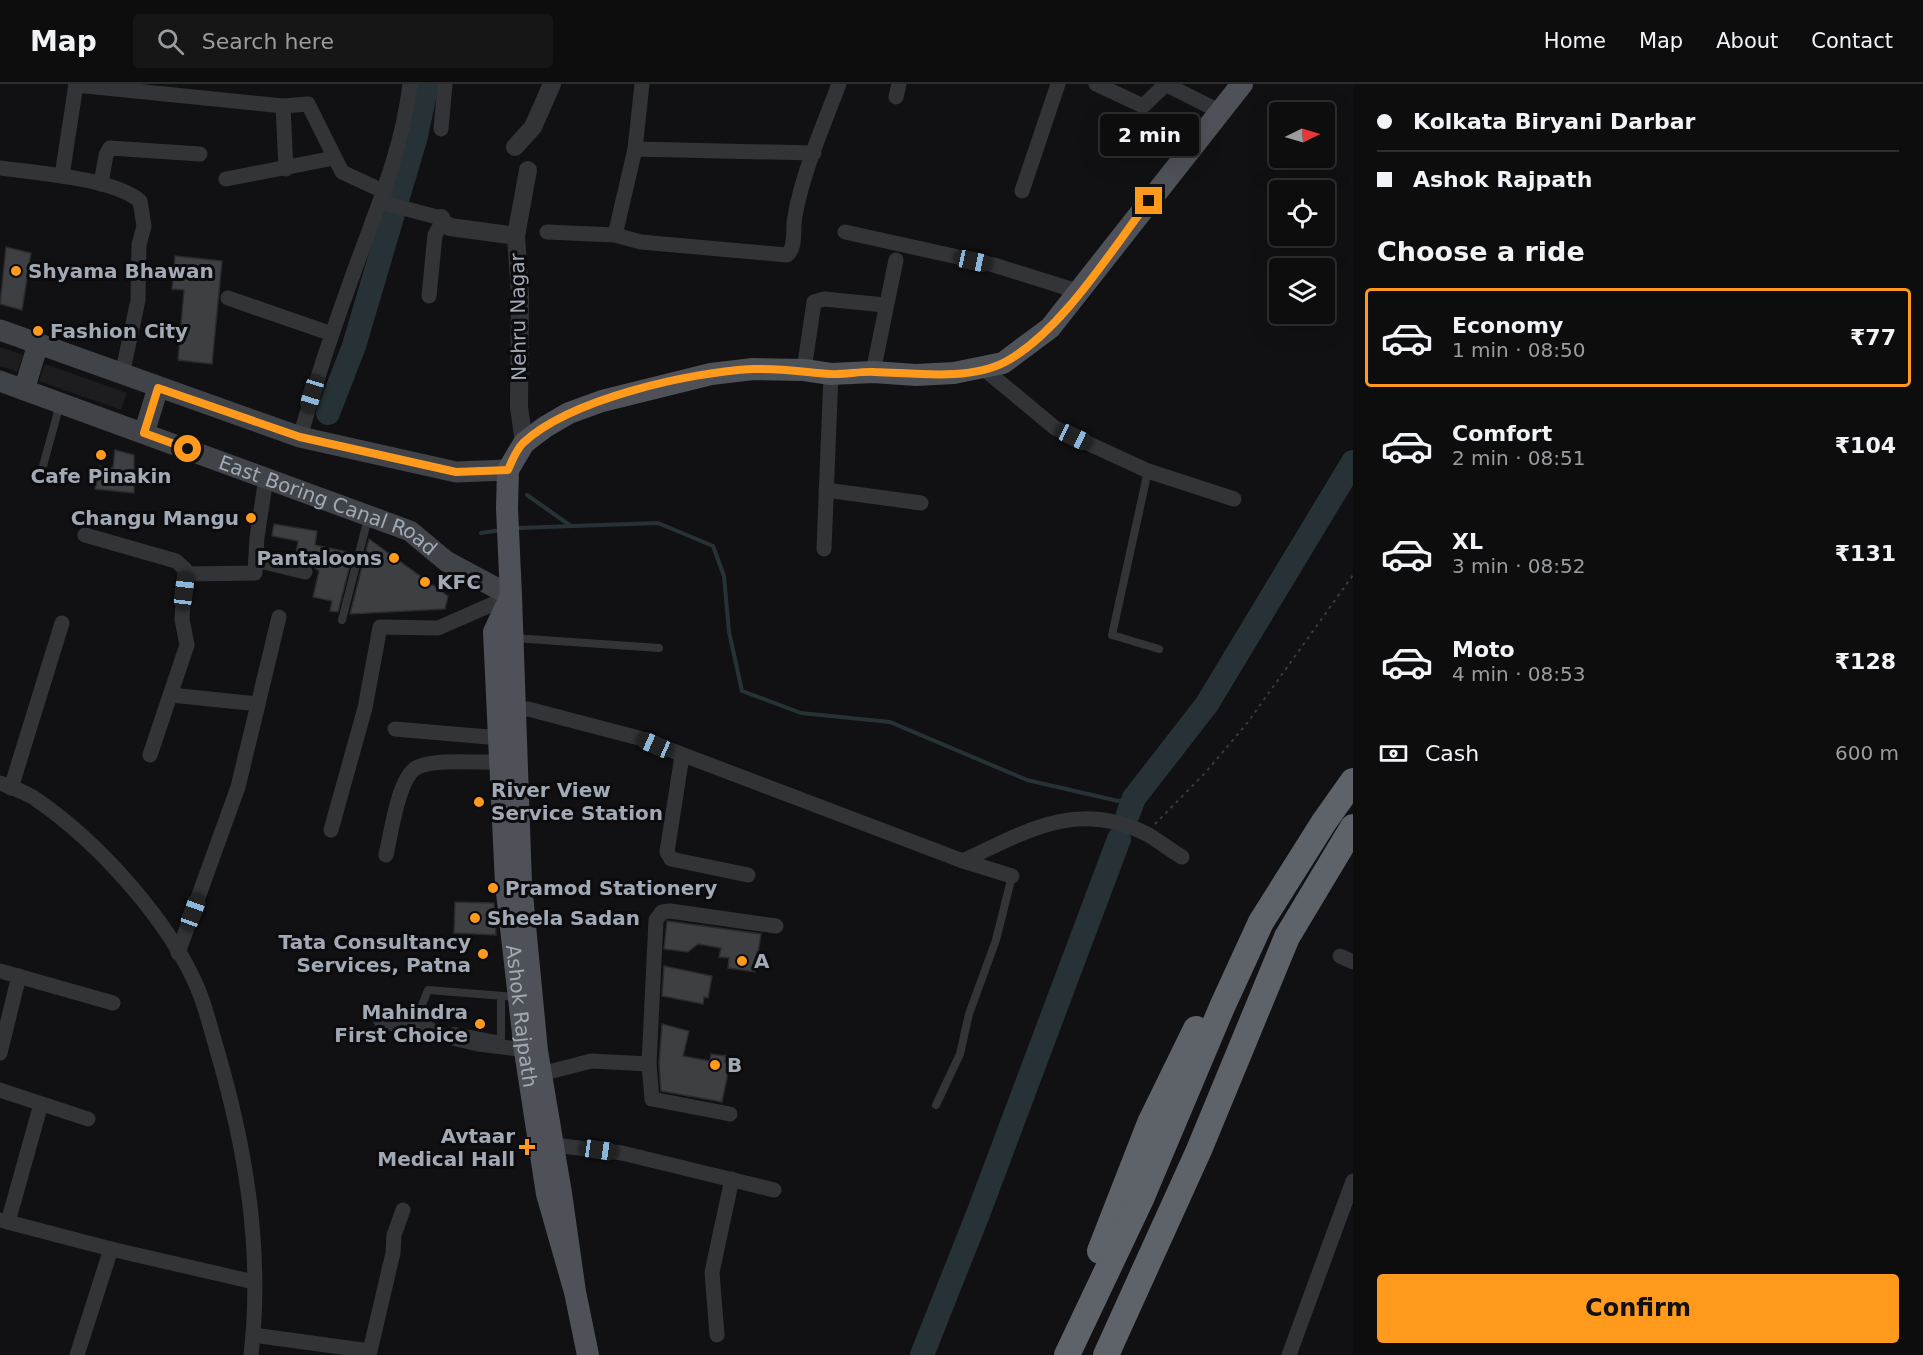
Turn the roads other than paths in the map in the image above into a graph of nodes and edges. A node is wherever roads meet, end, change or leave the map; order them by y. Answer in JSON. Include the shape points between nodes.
{"nodes":[{"id":1,"x":410,"y":84,"type":"edge"},
{"id":2,"x":446,"y":84,"type":"edge"},
{"id":3,"x":552,"y":84,"type":"edge"},
{"id":4,"x":642,"y":84,"type":"edge"},
{"id":5,"x":839,"y":84,"type":"edge"},
{"id":6,"x":1058,"y":84,"type":"edge"},
{"id":7,"x":1096,"y":84,"type":"edge"},
{"id":8,"x":1165,"y":84,"type":"edge"},
{"id":9,"x":1242,"y":84,"type":"edge"},
{"id":10,"x":76,"y":85,"type":"edge"},
{"id":11,"x":283,"y":106,"type":"junction"},
{"id":12,"x":1219,"y":111,"type":"junction"},
{"id":13,"x":441,"y":129,"type":"dead end"},
{"id":14,"x":515,"y":147,"type":"dead end"},
{"id":15,"x":635,"y":149,"type":"junction"},
{"id":16,"x":814,"y":153,"type":"junction"},
{"id":17,"x":200,"y":154,"type":"dead end"},
{"id":18,"x":334,"y":158,"type":"junction"},
{"id":19,"x":0,"y":168,"type":"edge"},
{"id":20,"x":286,"y":169,"type":"junction"},
{"id":21,"x":528,"y":170,"type":"dead end"},
{"id":22,"x":62,"y":176,"type":"junction"},
{"id":23,"x":226,"y":179,"type":"dead end"},
{"id":24,"x":101,"y":184,"type":"junction"},
{"id":25,"x":1022,"y":190,"type":"dead end"},
{"id":26,"x":391,"y":202,"type":"junction"},
{"id":27,"x":442,"y":220,"type":"junction"},
{"id":28,"x":547,"y":232,"type":"dead end"},
{"id":29,"x":844,"y":232,"type":"dead end"},
{"id":30,"x":615,"y":235,"type":"junction"},
{"id":31,"x":516,"y":236,"type":"junction"},
{"id":32,"x":896,"y":260,"type":"dead end"},
{"id":33,"x":1080,"y":292,"type":"junction"},
{"id":34,"x":429,"y":296,"type":"dead end"},
{"id":35,"x":228,"y":298,"type":"dead end"},
{"id":36,"x":885,"y":305,"type":"junction"},
{"id":37,"x":0,"y":330,"type":"edge"},
{"id":38,"x":332,"y":334,"type":"junction"},
{"id":39,"x":38,"y":344,"type":"junction"},
{"id":40,"x":984,"y":369,"type":"junction"},
{"id":41,"x":804,"y":370,"type":"junction"},
{"id":42,"x":873,"y":372,"type":"junction"},
{"id":43,"x":831,"y":374,"type":"junction"},
{"id":44,"x":122,"y":375,"type":"junction"},
{"id":45,"x":0,"y":381,"type":"edge"},
{"id":46,"x":158,"y":388,"type":"junction"},
{"id":47,"x":24,"y":390,"type":"junction"},
{"id":48,"x":60,"y":403,"type":"junction"},
{"id":49,"x":144,"y":433,"type":"junction"},
{"id":50,"x":300,"y":437,"type":"junction"},
{"id":51,"x":524,"y":443,"type":"junction"},
{"id":52,"x":43,"y":466,"type":"dead end"},
{"id":53,"x":508,"y":470,"type":"junction"},
{"id":54,"x":1148,"y":471,"type":"junction"},
{"id":55,"x":266,"y":478,"type":"junction"},
{"id":56,"x":826,"y":490,"type":"junction"},
{"id":57,"x":1234,"y":499,"type":"dead end"},
{"id":58,"x":921,"y":503,"type":"dead end"},
{"id":59,"x":369,"y":516,"type":"junction"},
{"id":60,"x":85,"y":535,"type":"dead end"},
{"id":61,"x":824,"y":549,"type":"dead end"},
{"id":62,"x":256,"y":560,"type":"junction"},
{"id":63,"x":305,"y":572,"type":"dead end"},
{"id":64,"x":186,"y":574,"type":"junction"},
{"id":65,"x":511,"y":596,"type":"junction"},
{"id":66,"x":279,"y":617,"type":"dead end"},
{"id":67,"x":342,"y":620,"type":"dead end"},
{"id":68,"x":62,"y":622,"type":"dead end"},
{"id":69,"x":512,"y":638,"type":"junction"},
{"id":70,"x":659,"y":648,"type":"dead end"},
{"id":71,"x":1160,"y":649,"type":"dead end"},
{"id":72,"x":171,"y":696,"type":"junction"},
{"id":73,"x":258,"y":704,"type":"junction"},
{"id":74,"x":514,"y":711,"type":"junction"},
{"id":75,"x":395,"y":729,"type":"dead end"},
{"id":76,"x":500,"y":738,"type":"junction"},
{"id":77,"x":150,"y":755,"type":"dead end"},
{"id":78,"x":682,"y":756,"type":"junction"},
{"id":79,"x":501,"y":762,"type":"junction"},
{"id":80,"x":1353,"y":771,"type":"edge"},
{"id":81,"x":6,"y":786,"type":"edge"},
{"id":82,"x":1347,"y":789,"type":"edge"},
{"id":83,"x":1353,"y":827,"type":"edge"},
{"id":84,"x":331,"y":830,"type":"dead end"},
{"id":85,"x":386,"y":855,"type":"dead end"},
{"id":86,"x":1182,"y":857,"type":"dead end"},
{"id":87,"x":963,"y":861,"type":"junction"},
{"id":88,"x":748,"y":875,"type":"dead end"},
{"id":89,"x":1012,"y":876,"type":"joint"},
{"id":90,"x":776,"y":926,"type":"dead end"},
{"id":91,"x":1247,"y":951,"type":"junction"},
{"id":92,"x":178,"y":953,"type":"junction"},
{"id":93,"x":0,"y":971,"type":"edge"},
{"id":94,"x":19,"y":976,"type":"junction"},
{"id":95,"x":510,"y":997,"type":"junction"},
{"id":96,"x":113,"y":1003,"type":"dead end"},
{"id":97,"x":381,"y":1021,"type":"dead end"},
{"id":98,"x":501,"y":1040,"type":"junction"},
{"id":99,"x":528,"y":1049,"type":"junction"},
{"id":100,"x":0,"y":1053,"type":"edge"},
{"id":101,"x":649,"y":1064,"type":"junction"},
{"id":102,"x":541,"y":1074,"type":"junction"},
{"id":103,"x":0,"y":1090,"type":"edge"},
{"id":104,"x":41,"y":1104,"type":"junction"},
{"id":105,"x":936,"y":1105,"type":"dead end"},
{"id":106,"x":730,"y":1114,"type":"dead end"},
{"id":107,"x":88,"y":1119,"type":"dead end"},
{"id":108,"x":545,"y":1144,"type":"junction"},
{"id":109,"x":732,"y":1179,"type":"junction"},
{"id":110,"x":1353,"y":1181,"type":"edge"},
{"id":111,"x":774,"y":1190,"type":"dead end"},
{"id":112,"x":403,"y":1210,"type":"dead end"},
{"id":113,"x":4,"y":1221,"type":"edge"},
{"id":114,"x":111,"y":1249,"type":"junction"},
{"id":115,"x":1141,"y":1280,"type":"junction"},
{"id":116,"x":254,"y":1282,"type":"junction"},
{"id":117,"x":253,"y":1335,"type":"junction"},
{"id":118,"x":717,"y":1335,"type":"dead end"},
{"id":119,"x":77,"y":1355,"type":"edge"},
{"id":120,"x":251,"y":1355,"type":"edge"},
{"id":121,"x":588,"y":1355,"type":"edge"},
{"id":122,"x":1068,"y":1355,"type":"edge"},
{"id":123,"x":1098,"y":1355,"type":"edge"},
{"id":124,"x":1106,"y":1355,"type":"edge"},
{"id":125,"x":1112,"y":1355,"type":"edge"},
{"id":126,"x":1120,"y":1355,"type":"edge"},
{"id":127,"x":1289,"y":1355,"type":"edge"}],
"edges":[{"from":1,"to":26,"type":"street"},
{"from":2,"to":13,"type":"street"},
{"from":3,"to":14,"type":"street","via":[[533,127]]},
{"from":4,"to":15,"type":"street"},
{"from":5,"to":16,"type":"street"},
{"from":6,"to":25,"type":"street"},
{"from":7,"to":8,"type":"street","via":[[1143,106]]},
{"from":8,"to":12,"type":"street"},
{"from":9,"to":12,"type":"main road","name":"Ashok Rajpath"},
{"from":10,"to":11,"type":"street"},
{"from":10,"to":22,"type":"street"},
{"from":11,"to":18,"type":"street","via":[[308,104]]},
{"from":11,"to":20,"type":"street"},
{"from":12,"to":33,"type":"main road","name":"Ashok Rajpath"},
{"from":15,"to":16,"type":"street"},
{"from":15,"to":30,"type":"street"},
{"from":16,"to":30,"type":"street","via":[[795,216],[793,245],[787,255],[641,242]]},
{"from":17,"to":24,"type":"street","via":[[110,148]]},
{"from":18,"to":20,"type":"street"},
{"from":18,"to":26,"type":"street","via":[[342,172]]},
{"from":19,"to":22,"type":"street"},
{"from":20,"to":23,"type":"street"},
{"from":21,"to":31,"type":"street"},
{"from":22,"to":24,"type":"street"},
{"from":24,"to":44,"type":"street","via":[[134,196],[143,211],[138,300]]},
{"from":26,"to":27,"type":"street"},
{"from":26,"to":38,"type":"street"},
{"from":27,"to":31,"type":"street","name":"Nehru Nagar","via":[[450,227]]},
{"from":27,"to":34,"type":"street","via":[[435,235]]},
{"from":28,"to":30,"type":"street"},
{"from":29,"to":33,"type":"street","via":[[994,265]]},
{"from":31,"to":51,"type":"street","name":"Nehru Nagar","via":[[519,407]]},
{"from":32,"to":36,"type":"street"},
{"from":33,"to":40,"type":"main road","name":"Ashok Rajpath","via":[[1050,328],[1023,350]]},
{"from":35,"to":38,"type":"street"},
{"from":36,"to":41,"type":"street","via":[[824,299],[814,302]]},
{"from":36,"to":42,"type":"street"},
{"from":37,"to":39,"type":"main road"},
{"from":38,"to":50,"type":"street"},
{"from":39,"to":44,"type":"main road"},
{"from":39,"to":47,"type":"main road"},
{"from":40,"to":42,"type":"main road","name":"Ashok Rajpath","via":[[916,375]]},
{"from":40,"to":54,"type":"street","via":[[1055,428]]},
{"from":41,"to":43,"type":"main road","name":"Ashok Rajpath"},
{"from":41,"to":51,"type":"main road","name":"Ashok Rajpath","via":[[753,369],[711,374],[635,391],[569,413]]},
{"from":42,"to":43,"type":"main road","name":"Ashok Rajpath"},
{"from":43,"to":56,"type":"street"},
{"from":44,"to":46,"type":"main road"},
{"from":45,"to":47,"type":"main road","name":"East Boring Canal Road"},
{"from":46,"to":49,"type":"main road"},
{"from":46,"to":50,"type":"main road"},
{"from":47,"to":48,"type":"main road","name":"East Boring Canal Road"},
{"from":48,"to":49,"type":"main road","name":"East Boring Canal Road"},
{"from":48,"to":52,"type":"lane"},
{"from":49,"to":55,"type":"main road","name":"East Boring Canal Road"},
{"from":50,"to":53,"type":"main road","via":[[456,472]]},
{"from":51,"to":53,"type":"main road","name":"Ashok Rajpath"},
{"from":53,"to":65,"type":"main road","name":"Ashok Rajpath"},
{"from":54,"to":57,"type":"street"},
{"from":54,"to":71,"type":"lane","via":[[1112,635]]},
{"from":55,"to":59,"type":"main road","name":"East Boring Canal Road"},
{"from":55,"to":62,"type":"street"},
{"from":56,"to":58,"type":"street"},
{"from":56,"to":61,"type":"street"},
{"from":59,"to":65,"type":"main road","name":"East Boring Canal Road","via":[[410,531],[446,561]]},
{"from":59,"to":67,"type":"lane"},
{"from":60,"to":64,"type":"street","via":[[176,561]]},
{"from":62,"to":63,"type":"street"},
{"from":62,"to":64,"type":"street","via":[[255,573]]},
{"from":64,"to":72,"type":"street","via":[[182,620],[187,645]]},
{"from":65,"to":69,"type":"main road","name":"Ashok Rajpath"},
{"from":65,"to":76,"type":"main road","name":"Ashok Rajpath","via":[[494,632]]},
{"from":65,"to":84,"type":"street","via":[[438,628],[380,627],[365,708]]},
{"from":66,"to":73,"type":"street"},
{"from":68,"to":81,"type":"street"},
{"from":69,"to":70,"type":"lane"},
{"from":69,"to":74,"type":"main road","name":"Ashok Rajpath"},
{"from":72,"to":73,"type":"street"},
{"from":72,"to":77,"type":"street"},
{"from":73,"to":92,"type":"street","via":[[238,787]]},
{"from":74,"to":78,"type":"street","via":[[528,709],[639,738]]},
{"from":74,"to":99,"type":"main road","name":"Ashok Rajpath"},
{"from":75,"to":76,"type":"street"},
{"from":76,"to":79,"type":"main road","name":"Ashok Rajpath"},
{"from":78,"to":87,"type":"street"},
{"from":78,"to":88,"type":"street","via":[[668,852],[671,859]]},
{"from":79,"to":85,"type":"street","via":[[417,767],[405,782]]},
{"from":79,"to":95,"type":"main road","name":"Ashok Rajpath"},
{"from":80,"to":82,"type":"highway"},
{"from":81,"to":92,"type":"street","via":[[36,798],[92,844],[156,916]]},
{"from":82,"to":91,"type":"highway","via":[[1280,890]]},
{"from":83,"to":115,"type":"highway","via":[[1287,937]]},
{"from":86,"to":87,"type":"street","via":[[1146,834],[1090,817],[1056,822],[1019,834]]},
{"from":87,"to":89,"type":"street"},
{"from":89,"to":105,"type":"lane","via":[[960,1054]]},
{"from":90,"to":101,"type":"street","via":[[662,912],[656,921]]},
{"from":91,"to":122,"type":"highway","via":[[1209,1005],[1150,1123],[1112,1217]]},
{"from":91,"to":122,"type":"highway","via":[[1226,1029],[1188,1136],[1148,1223]]},
{"from":92,"to":116,"type":"street","via":[[198,988],[232,1102],[252,1203]]},
{"from":93,"to":94,"type":"street"},
{"from":94,"to":96,"type":"street"},
{"from":94,"to":100,"type":"street"},
{"from":95,"to":98,"type":"lane"},
{"from":95,"to":98,"type":"lane","via":[[428,990],[421,1015],[427,1026]]},
{"from":95,"to":99,"type":"main road","name":"Ashok Rajpath"},
{"from":97,"to":99,"type":"street","via":[[478,1044]]},
{"from":98,"to":99,"type":"lane"},
{"from":99,"to":102,"type":"main road","name":"Ashok Rajpath"},
{"from":99,"to":108,"type":"main road","name":"Ashok Rajpath"},
{"from":101,"to":102,"type":"street","via":[[591,1061]]},
{"from":101,"to":106,"type":"street","via":[[652,1099]]},
{"from":102,"to":108,"type":"main road","name":"Ashok Rajpath"},
{"from":103,"to":104,"type":"street"},
{"from":104,"to":107,"type":"street"},
{"from":104,"to":113,"type":"street"},
{"from":108,"to":109,"type":"street","via":[[622,1153]]},
{"from":108,"to":121,"type":"main road","name":"Ashok Rajpath","via":[[547,1194]]},
{"from":109,"to":111,"type":"street"},
{"from":109,"to":118,"type":"street","via":[[712,1272]]},
{"from":110,"to":127,"type":"street"},
{"from":112,"to":117,"type":"street","via":[[394,1235],[370,1351]]},
{"from":113,"to":114,"type":"street"},
{"from":114,"to":116,"type":"street"},
{"from":114,"to":119,"type":"street"},
{"from":115,"to":123,"type":"highway"},
{"from":115,"to":124,"type":"highway"},
{"from":115,"to":125,"type":"highway"},
{"from":115,"to":126,"type":"highway"},
{"from":116,"to":117,"type":"street"},
{"from":117,"to":120,"type":"street"}]}
